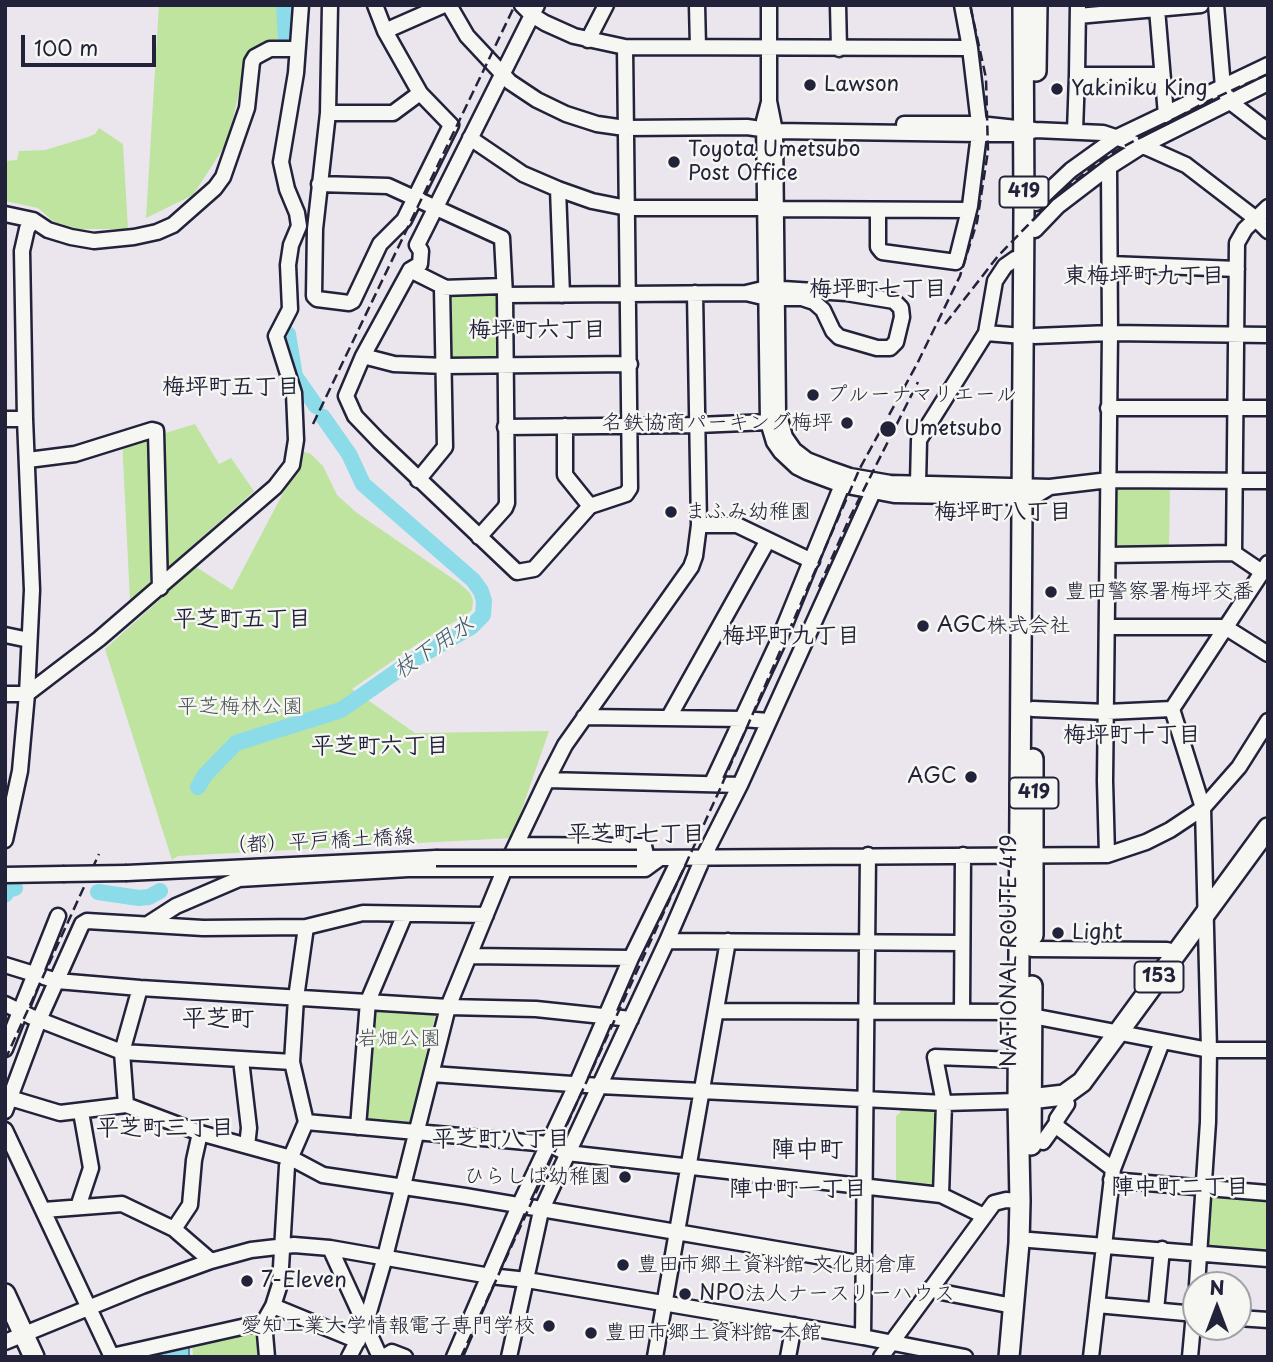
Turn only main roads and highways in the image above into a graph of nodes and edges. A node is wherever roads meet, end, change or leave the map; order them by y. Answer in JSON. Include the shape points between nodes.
{"nodes":[{"id":1,"x":1023,"y":5,"type":"edge"},
{"id":2,"x":1037,"y":5,"type":"edge"},
{"id":3,"x":1027,"y":130,"type":"junction"},
{"id":4,"x":1029,"y":336,"type":"junction"},
{"id":5,"x":1033,"y":490,"type":"junction"},
{"id":6,"x":1268,"y":828,"type":"edge"},
{"id":7,"x":1027,"y":857,"type":"junction"},
{"id":8,"x":1025,"y":1014,"type":"junction"},
{"id":9,"x":1025,"y":1100,"type":"junction"},
{"id":10,"x":5,"y":1294,"type":"edge"},
{"id":11,"x":34,"y":1357,"type":"edge"},
{"id":12,"x":1009,"y":1357,"type":"edge"},
{"id":13,"x":1021,"y":1357,"type":"edge"}],
"edges":[{"from":1,"to":3,"type":"highway","name":"NATIONAL ROUTE 419","number":"419"},
{"from":2,"to":3,"type":"highway","name":"NATIONAL ROUTE 419","number":"419"},
{"from":3,"to":4,"type":"highway","name":"NATIONAL ROUTE 419","number":"419","via":[[1022,257]]},
{"from":3,"to":4,"type":"highway","name":"NATIONAL ROUTE 419","number":"419","via":[[1036,203]]},
{"from":4,"to":5,"type":"highway","name":"NATIONAL ROUTE 419","number":"419"},
{"from":5,"to":7,"type":"highway","name":"NATIONAL ROUTE 419","number":"419"},
{"from":5,"to":7,"type":"highway","name":"NATIONAL ROUTE 419","number":"419","via":[[1033,709]]},
{"from":6,"to":9,"type":"highway","number":"153","via":[[1082,1082],[1064,1095]]},
{"from":7,"to":8,"type":"highway","name":"NATIONAL ROUTE 419","number":"419"},
{"from":7,"to":8,"type":"highway","name":"NATIONAL ROUTE 419","number":"419","via":[[1032,949]]},
{"from":8,"to":9,"type":"highway","name":"NATIONAL ROUTE 419","number":"419"},
{"from":8,"to":9,"type":"highway","name":"NATIONAL ROUTE 419","number":"419","via":[[1018,1060]]},
{"from":9,"to":12,"type":"highway"},
{"from":9,"to":13,"type":"highway","via":[[1030,1240]]},
{"from":10,"to":11,"type":"highway"}]}
